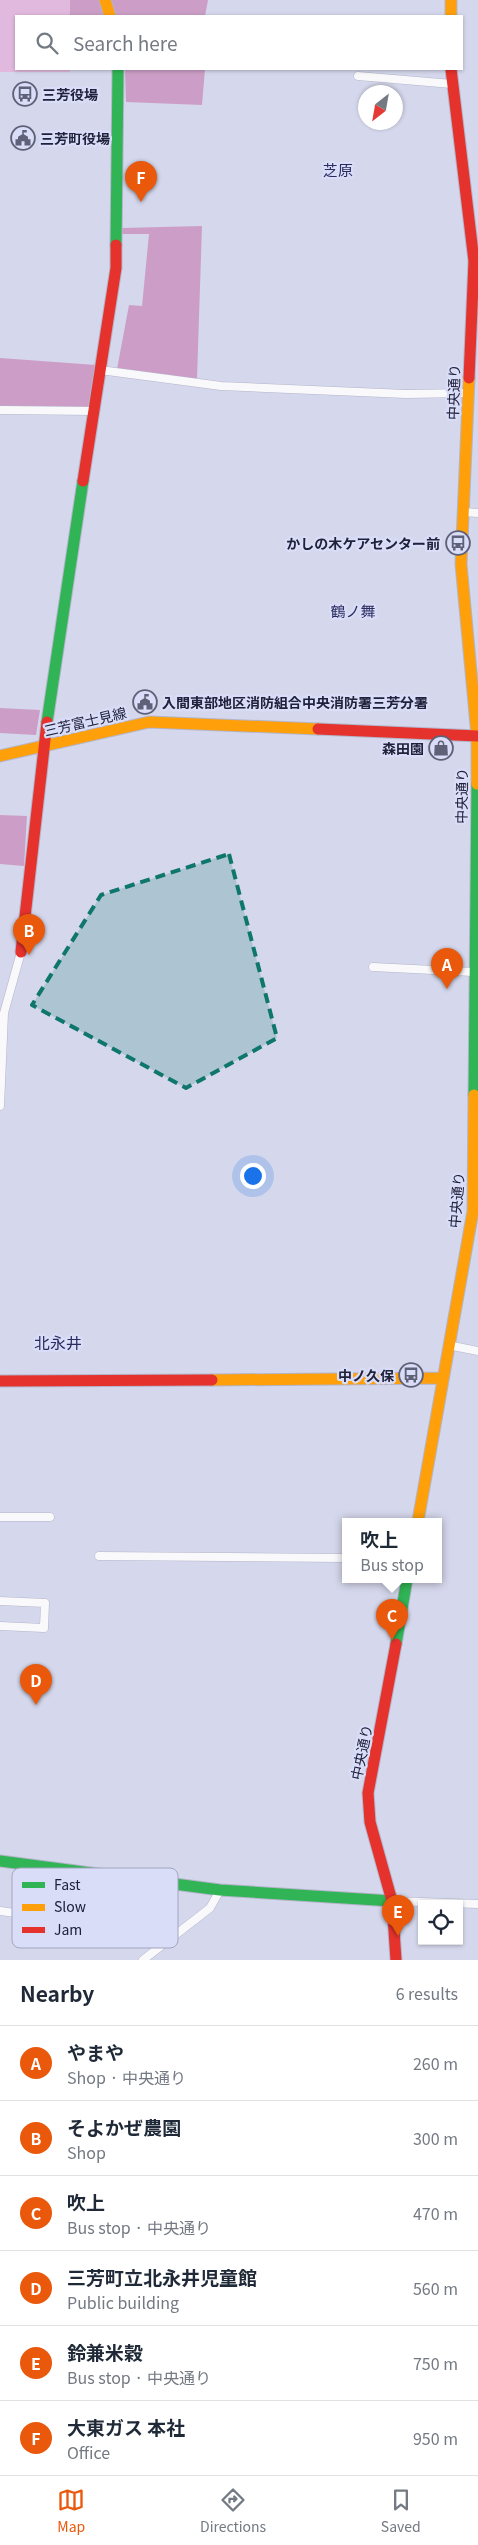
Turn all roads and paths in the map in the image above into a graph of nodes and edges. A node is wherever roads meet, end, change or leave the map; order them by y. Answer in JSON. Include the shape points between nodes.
{"nodes":[{"id":1,"x":105,"y":0,"type":"edge"},
{"id":2,"x":451,"y":0,"type":"edge"},
{"id":3,"x":110,"y":15,"type":"edge"},
{"id":4,"x":451,"y":15,"type":"edge"},
{"id":5,"x":118,"y":70,"type":"edge"},
{"id":6,"x":451,"y":70,"type":"edge"},
{"id":7,"x":358,"y":76,"type":"dead end"},
{"id":8,"x":452,"y":84,"type":"junction"},
{"id":9,"x":474,"y":345,"type":"edge"},
{"id":10,"x":100,"y":370,"type":"junction"},
{"id":11,"x":473,"y":393,"type":"edge"},
{"id":12,"x":0,"y":410,"type":"edge"},
{"id":13,"x":94,"y":411,"type":"junction"},
{"id":14,"x":463,"y":512,"type":"junction"},
{"id":15,"x":478,"y":512,"type":"edge"},
{"id":16,"x":477,"y":736,"type":"edge"},
{"id":17,"x":43,"y":747,"type":"junction"},
{"id":18,"x":0,"y":756,"type":"edge"},
{"id":19,"x":476,"y":918,"type":"edge"},
{"id":20,"x":20,"y":952,"type":"joint"},
{"id":21,"x":373,"y":967,"type":"dead end"},
{"id":22,"x":473,"y":972,"type":"junction"},
{"id":23,"x":3,"y":1006,"type":"edge"},
{"id":24,"x":0,"y":1106,"type":"edge"},
{"id":25,"x":448,"y":1345,"type":"junction"},
{"id":26,"x":478,"y":1351,"type":"edge"},
{"id":27,"x":442,"y":1378,"type":"junction"},
{"id":28,"x":0,"y":1381,"type":"edge"},
{"id":29,"x":0,"y":1517,"type":"edge"},
{"id":30,"x":50,"y":1517,"type":"dead end"},
{"id":31,"x":419,"y":1518,"type":"edge"},
{"id":32,"x":99,"y":1556,"type":"dead end"},
{"id":33,"x":342,"y":1558,"type":"edge"},
{"id":34,"x":406,"y":1583,"type":"edge"},
{"id":35,"x":0,"y":1601,"type":"edge"},
{"id":36,"x":0,"y":1626,"type":"edge"},
{"id":37,"x":0,"y":1861,"type":"edge"},
{"id":38,"x":53,"y":1868,"type":"edge"},
{"id":39,"x":178,"y":1884,"type":"edge"},
{"id":40,"x":220,"y":1890,"type":"junction"},
{"id":41,"x":392,"y":1901,"type":"junction"},
{"id":42,"x":478,"y":1904,"type":"edge"},
{"id":43,"x":178,"y":1933,"type":"edge"},
{"id":44,"x":158,"y":1948,"type":"edge"},
{"id":45,"x":143,"y":1960,"type":"edge"},
{"id":46,"x":396,"y":1960,"type":"edge"}],
"edges":[{"from":1,"to":3,"type":"street"},
{"from":2,"to":4,"type":"street"},
{"from":5,"to":10,"type":"street","via":[[116,268]]},
{"from":6,"to":8,"type":"street","name":"中央通り"},
{"from":7,"to":8,"type":"street"},
{"from":8,"to":9,"type":"street","name":"中央通り","via":[[474,261]]},
{"from":9,"to":11,"type":"street","name":"中央通り"},
{"from":10,"to":11,"type":"street","via":[[221,386],[406,394]]},
{"from":10,"to":13,"type":"street"},
{"from":11,"to":14,"type":"street","name":"中央通り"},
{"from":12,"to":13,"type":"street"},
{"from":13,"to":17,"type":"street"},
{"from":14,"to":15,"type":"street"},
{"from":14,"to":16,"type":"street","name":"中央通り","via":[[461,564]]},
{"from":16,"to":17,"type":"street","name":"三芳富士見線","via":[[149,722]]},
{"from":16,"to":19,"type":"street","name":"中央通り"},
{"from":17,"to":18,"type":"street","name":"三芳富士見線"},
{"from":17,"to":20,"type":"street"},
{"from":19,"to":22,"type":"street","name":"中央通り"},
{"from":20,"to":23,"type":"street"},
{"from":21,"to":22,"type":"street"},
{"from":22,"to":25,"type":"street","name":"中央通り","via":[[472,1211]]},
{"from":23,"to":24,"type":"street"},
{"from":25,"to":26,"type":"street"},
{"from":25,"to":27,"type":"street","name":"中央通り"},
{"from":27,"to":28,"type":"street"},
{"from":27,"to":31,"type":"street","name":"中央通り"},
{"from":29,"to":30,"type":"street"},
{"from":32,"to":33,"type":"street"},
{"from":34,"to":41,"type":"street","name":"中央通り","via":[[368,1794],[370,1822]]},
{"from":35,"to":36,"type":"street","via":[[45,1603],[44,1628]]},
{"from":37,"to":38,"type":"street"},
{"from":39,"to":40,"type":"street"},
{"from":40,"to":41,"type":"street"},
{"from":40,"to":43,"type":"street","via":[[210,1908]]},
{"from":41,"to":42,"type":"street"},
{"from":41,"to":46,"type":"street","name":"中央通り"},
{"from":44,"to":45,"type":"street"}]}
